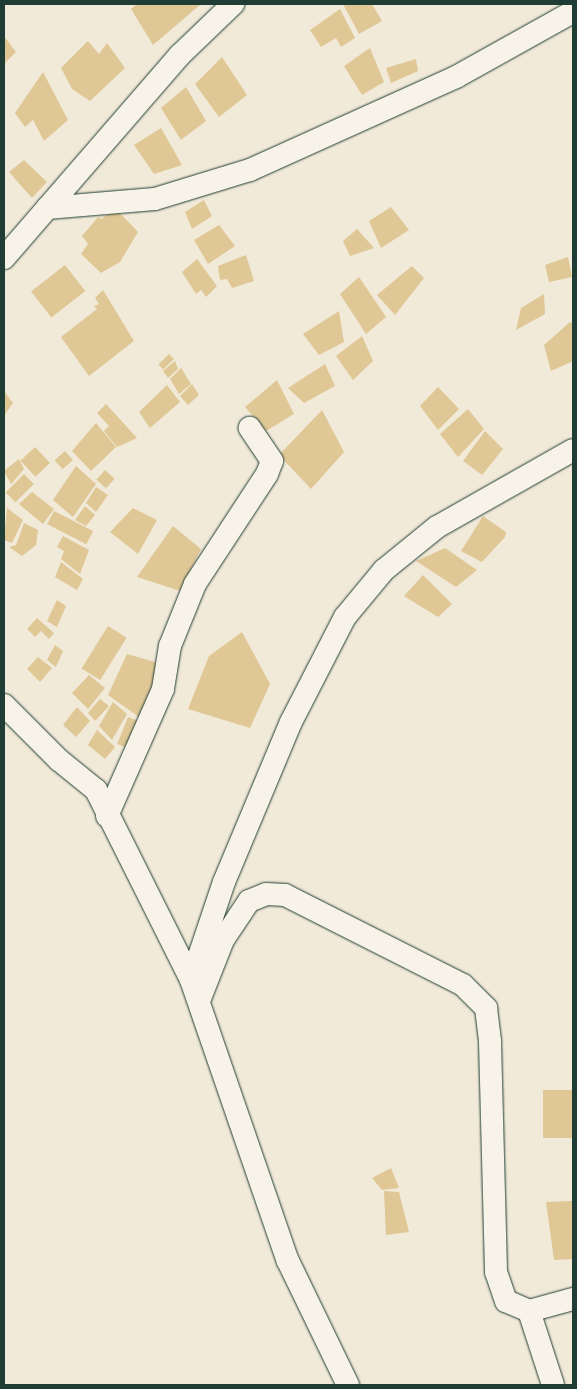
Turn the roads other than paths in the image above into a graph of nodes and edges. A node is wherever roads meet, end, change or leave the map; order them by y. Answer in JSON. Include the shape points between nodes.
{"nodes":[{"id":1,"x":234,"y":4,"type":"edge"},
{"id":2,"x":573,"y":12,"type":"edge"},
{"id":3,"x":47,"y":208,"type":"junction"},
{"id":4,"x":4,"y":258,"type":"edge"},
{"id":5,"x":250,"y":428,"type":"dead end"},
{"id":6,"x":573,"y":450,"type":"edge"},
{"id":7,"x":4,"y":705,"type":"edge"},
{"id":8,"x":107,"y":816,"type":"junction"},
{"id":9,"x":191,"y":980,"type":"junction"},
{"id":10,"x":199,"y":1001,"type":"junction"},
{"id":11,"x":573,"y":1299,"type":"edge"},
{"id":12,"x":529,"y":1311,"type":"junction"},
{"id":13,"x":348,"y":1385,"type":"edge"},
{"id":14,"x":553,"y":1385,"type":"edge"}],
"edges":[{"from":1,"to":3,"type":"street","via":[[180,55]]},
{"from":2,"to":3,"type":"street","via":[[456,77],[250,170],[155,198]]},
{"from":3,"to":4,"type":"street"},
{"from":5,"to":8,"type":"street","via":[[272,461],[267,474],[195,584],[170,646],[164,689]]},
{"from":6,"to":9,"type":"street","via":[[437,527],[384,570],[344,617],[291,722],[224,882]]},
{"from":7,"to":8,"type":"street","via":[[59,760],[96,790]]},
{"from":8,"to":9,"type":"street"},
{"from":9,"to":10,"type":"street"},
{"from":10,"to":12,"type":"street","via":[[223,940],[249,901],[266,894],[285,894],[464,985],[486,1008],[490,1042],[496,1272],[506,1301]]},
{"from":10,"to":13,"type":"street","via":[[288,1261]]},
{"from":11,"to":12,"type":"street"},
{"from":12,"to":14,"type":"street"}]}
